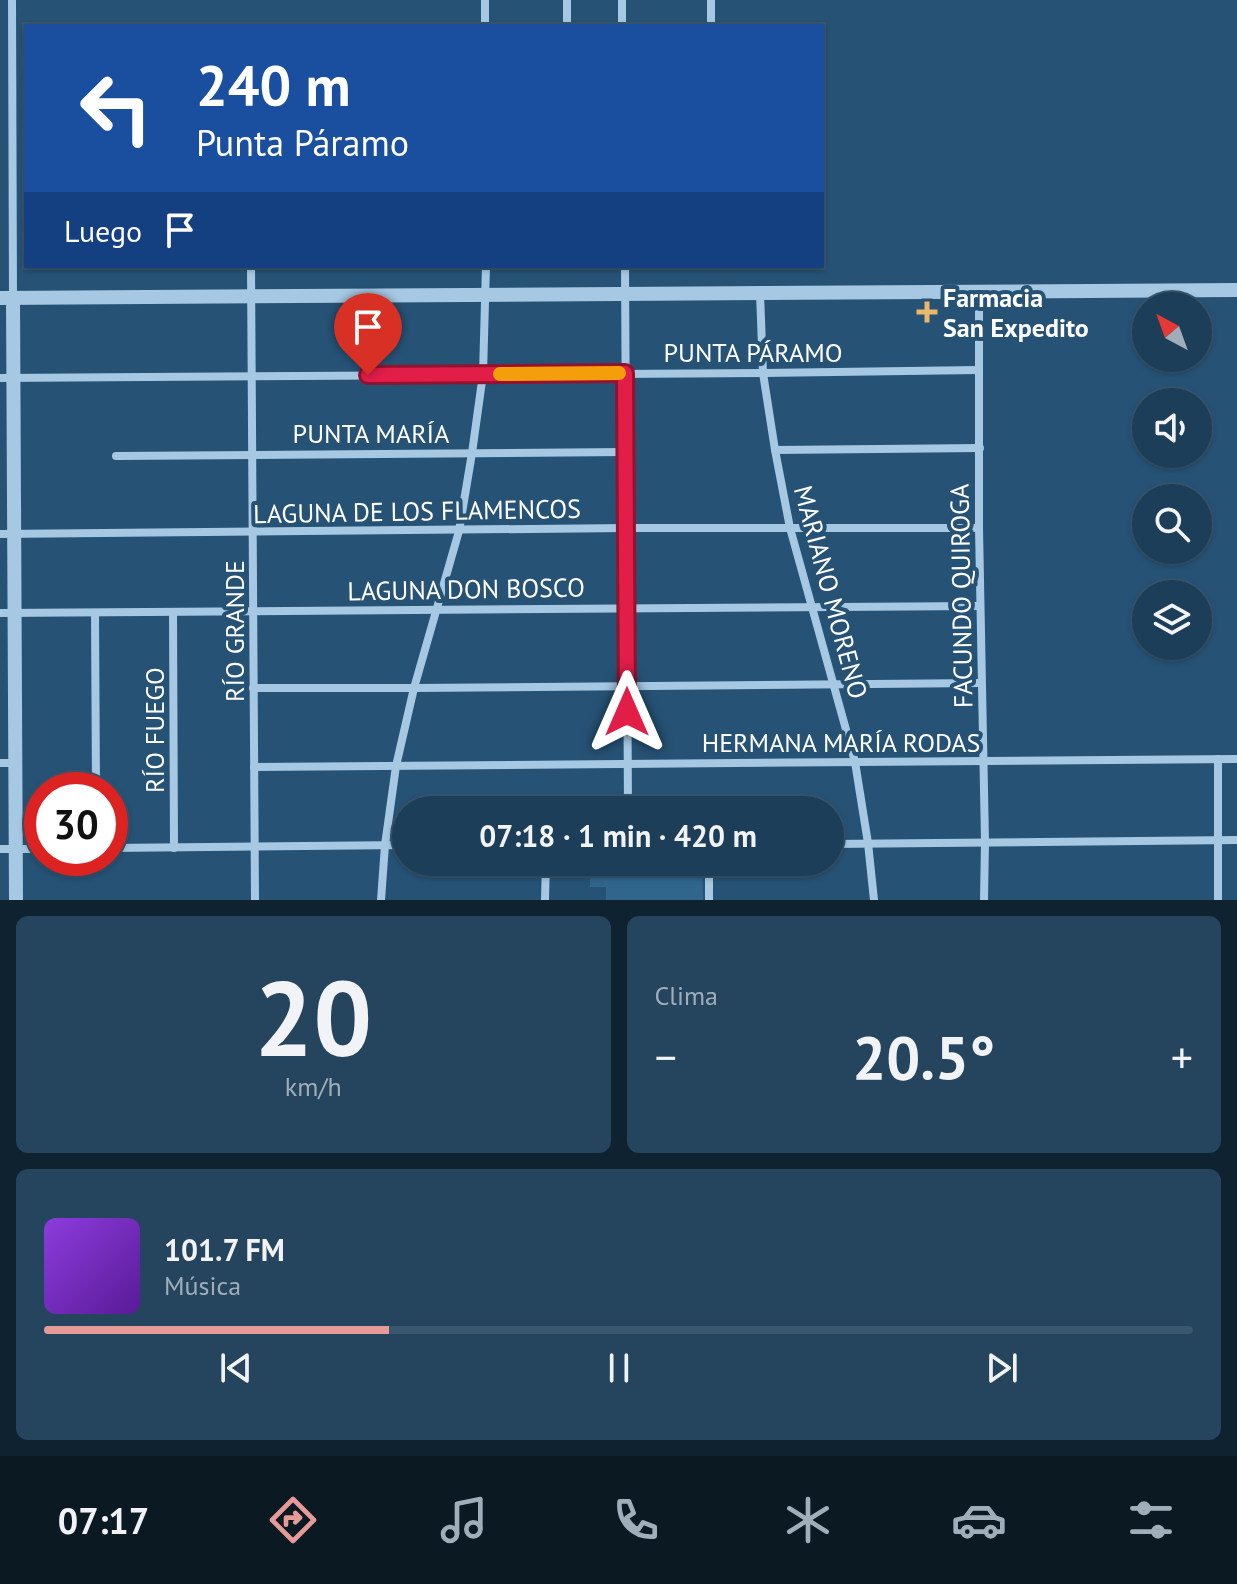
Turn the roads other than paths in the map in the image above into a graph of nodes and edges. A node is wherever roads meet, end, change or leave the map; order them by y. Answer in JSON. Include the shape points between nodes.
{"nodes":[{"id":1,"x":12,"y":0,"type":"edge"},
{"id":2,"x":485,"y":0,"type":"edge"},
{"id":3,"x":567,"y":0,"type":"edge"},
{"id":4,"x":622,"y":0,"type":"edge"},
{"id":5,"x":711,"y":0,"type":"edge"},
{"id":6,"x":485,"y":24,"type":"edge"},
{"id":7,"x":567,"y":24,"type":"edge"},
{"id":8,"x":622,"y":24,"type":"edge"},
{"id":9,"x":711,"y":24,"type":"edge"},
{"id":10,"x":0,"y":214,"type":"edge"},
{"id":11,"x":12,"y":214,"type":"junction"},
{"id":12,"x":251,"y":268,"type":"edge"},
{"id":13,"x":486,"y":268,"type":"edge"},
{"id":14,"x":625,"y":268,"type":"edge"},
{"id":15,"x":1236,"y":291,"type":"edge"},
{"id":16,"x":979,"y":292,"type":"junction"},
{"id":17,"x":625,"y":293,"type":"junction"},
{"id":18,"x":760,"y":293,"type":"junction"},
{"id":19,"x":486,"y":294,"type":"junction"},
{"id":20,"x":251,"y":297,"type":"junction"},
{"id":21,"x":6,"y":298,"type":"edge"},
{"id":22,"x":978,"y":370,"type":"junction"},
{"id":23,"x":625,"y":373,"type":"junction"},
{"id":24,"x":763,"y":373,"type":"junction"},
{"id":25,"x":483,"y":374,"type":"junction"},
{"id":26,"x":252,"y":376,"type":"junction"},
{"id":27,"x":7,"y":378,"type":"edge"},
{"id":28,"x":980,"y":448,"type":"junction"},
{"id":29,"x":775,"y":450,"type":"junction"},
{"id":30,"x":626,"y":452,"type":"junction"},
{"id":31,"x":472,"y":453,"type":"junction"},
{"id":32,"x":253,"y":454,"type":"junction"},
{"id":33,"x":116,"y":456,"type":"dead end"},
{"id":34,"x":626,"y":528,"type":"junction"},
{"id":35,"x":790,"y":528,"type":"junction"},
{"id":36,"x":979,"y":528,"type":"junction"},
{"id":37,"x":459,"y":531,"type":"junction"},
{"id":38,"x":254,"y":533,"type":"junction"},
{"id":39,"x":8,"y":534,"type":"edge"},
{"id":40,"x":980,"y":606,"type":"junction"},
{"id":41,"x":811,"y":607,"type":"junction"},
{"id":42,"x":627,"y":608,"type":"junction"},
{"id":43,"x":436,"y":609,"type":"junction"},
{"id":44,"x":253,"y":611,"type":"junction"},
{"id":45,"x":173,"y":612,"type":"junction"},
{"id":46,"x":7,"y":613,"type":"edge"},
{"id":47,"x":95,"y":613,"type":"junction"},
{"id":48,"x":981,"y":683,"type":"junction"},
{"id":49,"x":834,"y":685,"type":"junction"},
{"id":50,"x":627,"y":686,"type":"junction"},
{"id":51,"x":7,"y":688,"type":"edge"},
{"id":52,"x":253,"y":688,"type":"junction"},
{"id":53,"x":414,"y":688,"type":"junction"},
{"id":54,"x":1218,"y":759,"type":"junction"},
{"id":55,"x":1237,"y":759,"type":"edge"},
{"id":56,"x":982,"y":761,"type":"junction"},
{"id":57,"x":855,"y":762,"type":"junction"},
{"id":58,"x":8,"y":763,"type":"edge"},
{"id":59,"x":627,"y":764,"type":"junction"},
{"id":60,"x":396,"y":766,"type":"junction"},
{"id":61,"x":254,"y":767,"type":"junction"},
{"id":62,"x":96,"y":772,"type":"edge"},
{"id":63,"x":628,"y":796,"type":"edge"},
{"id":64,"x":1237,"y":840,"type":"edge"},
{"id":65,"x":1218,"y":841,"type":"junction"},
{"id":66,"x":985,"y":842,"type":"junction"},
{"id":67,"x":868,"y":843,"type":"junction"},
{"id":68,"x":844,"y":844,"type":"edge"},
{"id":69,"x":385,"y":845,"type":"junction"},
{"id":70,"x":392,"y":845,"type":"edge"},
{"id":71,"x":255,"y":847,"type":"junction"},
{"id":72,"x":128,"y":848,"type":"edge"},
{"id":73,"x":174,"y":848,"type":"junction"},
{"id":74,"x":0,"y":849,"type":"edge"},
{"id":75,"x":16,"y":849,"type":"junction"},
{"id":76,"x":24,"y":849,"type":"edge"},
{"id":77,"x":546,"y":876,"type":"edge"},
{"id":78,"x":709,"y":876,"type":"edge"},
{"id":79,"x":16,"y":900,"type":"edge"},
{"id":80,"x":255,"y":900,"type":"edge"},
{"id":81,"x":381,"y":900,"type":"edge"},
{"id":82,"x":545,"y":900,"type":"edge"},
{"id":83,"x":709,"y":900,"type":"edge"},
{"id":84,"x":874,"y":900,"type":"edge"},
{"id":85,"x":984,"y":900,"type":"edge"},
{"id":86,"x":1218,"y":900,"type":"edge"}],
"edges":[{"from":1,"to":11,"type":"street"},
{"from":2,"to":6,"type":"street"},
{"from":3,"to":7,"type":"street"},
{"from":4,"to":8,"type":"street"},
{"from":5,"to":9,"type":"street"},
{"from":10,"to":11,"type":"street"},
{"from":11,"to":21,"type":"street"},
{"from":12,"to":20,"type":"street","name":"RÍO GRANDE"},
{"from":13,"to":19,"type":"street"},
{"from":14,"to":17,"type":"street"},
{"from":15,"to":16,"type":"street"},
{"from":16,"to":18,"type":"street"},
{"from":16,"to":22,"type":"street","name":"FACUNDO QUIROGA"},
{"from":17,"to":18,"type":"street"},
{"from":17,"to":19,"type":"street"},
{"from":17,"to":23,"type":"street"},
{"from":18,"to":24,"type":"street","name":"MARIANO MORENO"},
{"from":19,"to":20,"type":"street"},
{"from":19,"to":25,"type":"street"},
{"from":20,"to":21,"type":"street"},
{"from":20,"to":26,"type":"street","name":"RÍO GRANDE"},
{"from":21,"to":27,"type":"street"},
{"from":22,"to":24,"type":"street","name":"PUNTA PÁRAMO"},
{"from":22,"to":28,"type":"street","name":"FACUNDO QUIROGA"},
{"from":23,"to":24,"type":"street","name":"PUNTA PÁRAMO"},
{"from":23,"to":25,"type":"street","name":"PUNTA PÁRAMO"},
{"from":23,"to":30,"type":"street"},
{"from":24,"to":29,"type":"street","name":"MARIANO MORENO"},
{"from":25,"to":26,"type":"street","name":"PUNTA PÁRAMO"},
{"from":25,"to":31,"type":"street"},
{"from":26,"to":27,"type":"street","name":"PUNTA PÁRAMO"},
{"from":26,"to":32,"type":"street","name":"RÍO GRANDE"},
{"from":27,"to":39,"type":"street"},
{"from":28,"to":29,"type":"street"},
{"from":28,"to":36,"type":"street","name":"FACUNDO QUIROGA"},
{"from":29,"to":35,"type":"street","name":"MARIANO MORENO"},
{"from":30,"to":31,"type":"street","name":"PUNTA MARÍA"},
{"from":30,"to":34,"type":"street"},
{"from":31,"to":32,"type":"street","name":"PUNTA MARÍA"},
{"from":31,"to":37,"type":"street"},
{"from":32,"to":33,"type":"street","name":"PUNTA MARÍA"},
{"from":32,"to":38,"type":"street","name":"RÍO GRANDE"},
{"from":34,"to":35,"type":"street","name":"LAGUNA DE LOS FLAMENCOS"},
{"from":34,"to":37,"type":"street","name":"LAGUNA DE LOS FLAMENCOS"},
{"from":34,"to":42,"type":"street"},
{"from":35,"to":36,"type":"street","name":"LAGUNA DE LOS FLAMENCOS"},
{"from":35,"to":41,"type":"street","name":"MARIANO MORENO"},
{"from":36,"to":40,"type":"street","name":"FACUNDO QUIROGA"},
{"from":37,"to":38,"type":"street","name":"LAGUNA DE LOS FLAMENCOS"},
{"from":37,"to":43,"type":"street"},
{"from":38,"to":39,"type":"street","name":"LAGUNA DE LOS FLAMENCOS"},
{"from":38,"to":44,"type":"street","name":"RÍO GRANDE"},
{"from":39,"to":46,"type":"street"},
{"from":40,"to":41,"type":"street","name":"LAGUNA DON BOSCO"},
{"from":40,"to":48,"type":"street","name":"FACUNDO QUIROGA"},
{"from":41,"to":42,"type":"street","name":"LAGUNA DON BOSCO"},
{"from":41,"to":49,"type":"street","name":"MARIANO MORENO"},
{"from":42,"to":43,"type":"street","name":"LAGUNA DON BOSCO"},
{"from":42,"to":50,"type":"street"},
{"from":43,"to":44,"type":"street","name":"LAGUNA DON BOSCO"},
{"from":43,"to":53,"type":"street"},
{"from":44,"to":45,"type":"street","name":"LAGUNA DON BOSCO"},
{"from":44,"to":52,"type":"street","name":"RÍO GRANDE"},
{"from":45,"to":47,"type":"street","name":"LAGUNA DON BOSCO"},
{"from":45,"to":73,"type":"street","name":"RÍO FUEGO"},
{"from":46,"to":47,"type":"street","name":"LAGUNA DON BOSCO"},
{"from":46,"to":51,"type":"street"},
{"from":47,"to":62,"type":"street"},
{"from":48,"to":49,"type":"street"},
{"from":48,"to":56,"type":"street","name":"FACUNDO QUIROGA"},
{"from":49,"to":50,"type":"street"},
{"from":49,"to":57,"type":"street","name":"MARIANO MORENO"},
{"from":50,"to":53,"type":"street"},
{"from":50,"to":59,"type":"street"},
{"from":51,"to":58,"type":"street"},
{"from":52,"to":53,"type":"street"},
{"from":52,"to":61,"type":"street","name":"RÍO GRANDE"},
{"from":53,"to":60,"type":"street"},
{"from":54,"to":55,"type":"street","name":"HERMANA MARÍA RODAS"},
{"from":54,"to":56,"type":"street","name":"HERMANA MARÍA RODAS"},
{"from":54,"to":65,"type":"street"},
{"from":56,"to":57,"type":"street","name":"HERMANA MARÍA RODAS"},
{"from":56,"to":66,"type":"street","name":"FACUNDO QUIROGA"},
{"from":57,"to":59,"type":"street","name":"HERMANA MARÍA RODAS"},
{"from":57,"to":67,"type":"street","name":"MARIANO MORENO"},
{"from":58,"to":75,"type":"street"},
{"from":59,"to":60,"type":"street","name":"HERMANA MARÍA RODAS"},
{"from":59,"to":63,"type":"street"},
{"from":60,"to":61,"type":"street","name":"HERMANA MARÍA RODAS"},
{"from":60,"to":69,"type":"street"},
{"from":61,"to":71,"type":"street","name":"RÍO GRANDE"},
{"from":64,"to":65,"type":"street"},
{"from":65,"to":66,"type":"street"},
{"from":65,"to":86,"type":"street"},
{"from":66,"to":67,"type":"street"},
{"from":66,"to":85,"type":"street","name":"FACUNDO QUIROGA"},
{"from":67,"to":68,"type":"street"},
{"from":67,"to":84,"type":"street","name":"MARIANO MORENO"},
{"from":69,"to":70,"type":"street"},
{"from":69,"to":71,"type":"street"},
{"from":69,"to":81,"type":"street"},
{"from":71,"to":73,"type":"street"},
{"from":71,"to":80,"type":"street","name":"RÍO GRANDE"},
{"from":72,"to":73,"type":"street"},
{"from":74,"to":75,"type":"street"},
{"from":75,"to":76,"type":"street"},
{"from":75,"to":79,"type":"street"},
{"from":77,"to":82,"type":"street"},
{"from":78,"to":83,"type":"street"}]}
